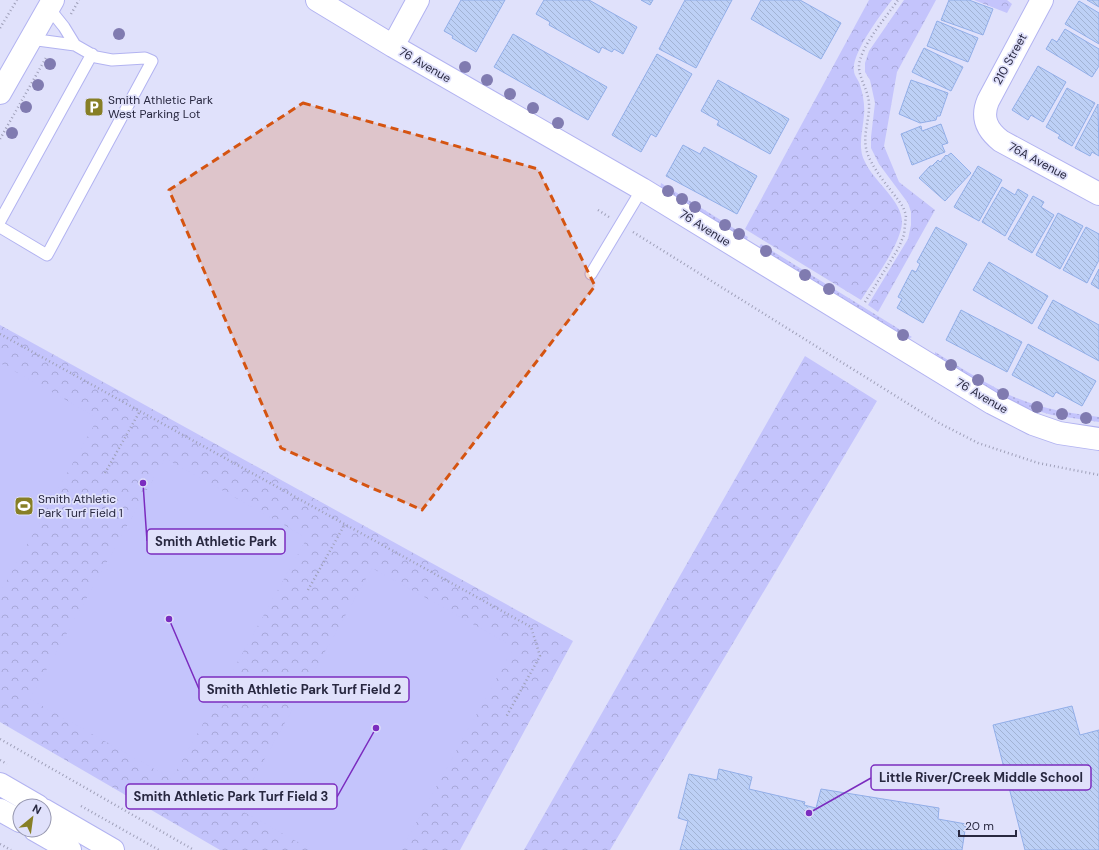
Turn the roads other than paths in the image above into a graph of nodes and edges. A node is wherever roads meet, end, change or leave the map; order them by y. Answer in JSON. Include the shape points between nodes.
{"nodes":[{"id":1,"x":316,"y":0,"type":"edge"},
{"id":2,"x":418,"y":0,"type":"edge"},
{"id":3,"x":1042,"y":0,"type":"edge"},
{"id":4,"x":50,"y":4,"type":"edge"},
{"id":5,"x":30,"y":39,"type":"junction"},
{"id":6,"x":76,"y":45,"type":"junction"},
{"id":7,"x":393,"y":46,"type":"junction"},
{"id":8,"x":92,"y":54,"type":"junction"},
{"id":9,"x":0,"y":93,"type":"edge"},
{"id":10,"x":985,"y":119,"type":"joint"},
{"id":11,"x":642,"y":189,"type":"junction"},
{"id":12,"x":1099,"y":194,"type":"edge"},
{"id":13,"x":0,"y":221,"type":"edge"},
{"id":14,"x":0,"y":227,"type":"edge"},
{"id":15,"x":591,"y":274,"type":"dead end"},
{"id":16,"x":1099,"y":439,"type":"edge"},
{"id":17,"x":0,"y":784,"type":"edge"},
{"id":18,"x":24,"y":798,"type":"edge"},
{"id":19,"x":0,"y":810,"type":"edge"},
{"id":20,"x":52,"y":815,"type":"edge"},
{"id":21,"x":12,"y":817,"type":"edge"},
{"id":22,"x":49,"y":838,"type":"edge"},
{"id":23,"x":70,"y":850,"type":"edge"},
{"id":24,"x":113,"y":850,"type":"edge"}],
"edges":[{"from":1,"to":7,"type":"street","name":"76 Avenue"},
{"from":2,"to":7,"type":"street"},
{"from":3,"to":10,"type":"street","name":"210 Street","via":[[988,101]]},
{"from":4,"to":5,"type":"street"},
{"from":4,"to":6,"type":"lane"},
{"from":5,"to":6,"type":"lane"},
{"from":5,"to":9,"type":"street"},
{"from":6,"to":8,"type":"lane"},
{"from":7,"to":11,"type":"street","name":"76 Avenue"},
{"from":8,"to":13,"type":"lane"},
{"from":8,"to":14,"type":"lane","via":[[112,60],[145,58],[152,61],[47,254]]},
{"from":10,"to":12,"type":"street","name":"76A Avenue","via":[[993,135],[1001,141]]},
{"from":11,"to":15,"type":"lane"},
{"from":11,"to":16,"type":"street","name":"76 Avenue","via":[[992,403],[1033,424],[1059,433]]},
{"from":17,"to":18,"type":"street"},
{"from":19,"to":21,"type":"street"},
{"from":20,"to":24,"type":"street"},
{"from":22,"to":23,"type":"street"}]}
